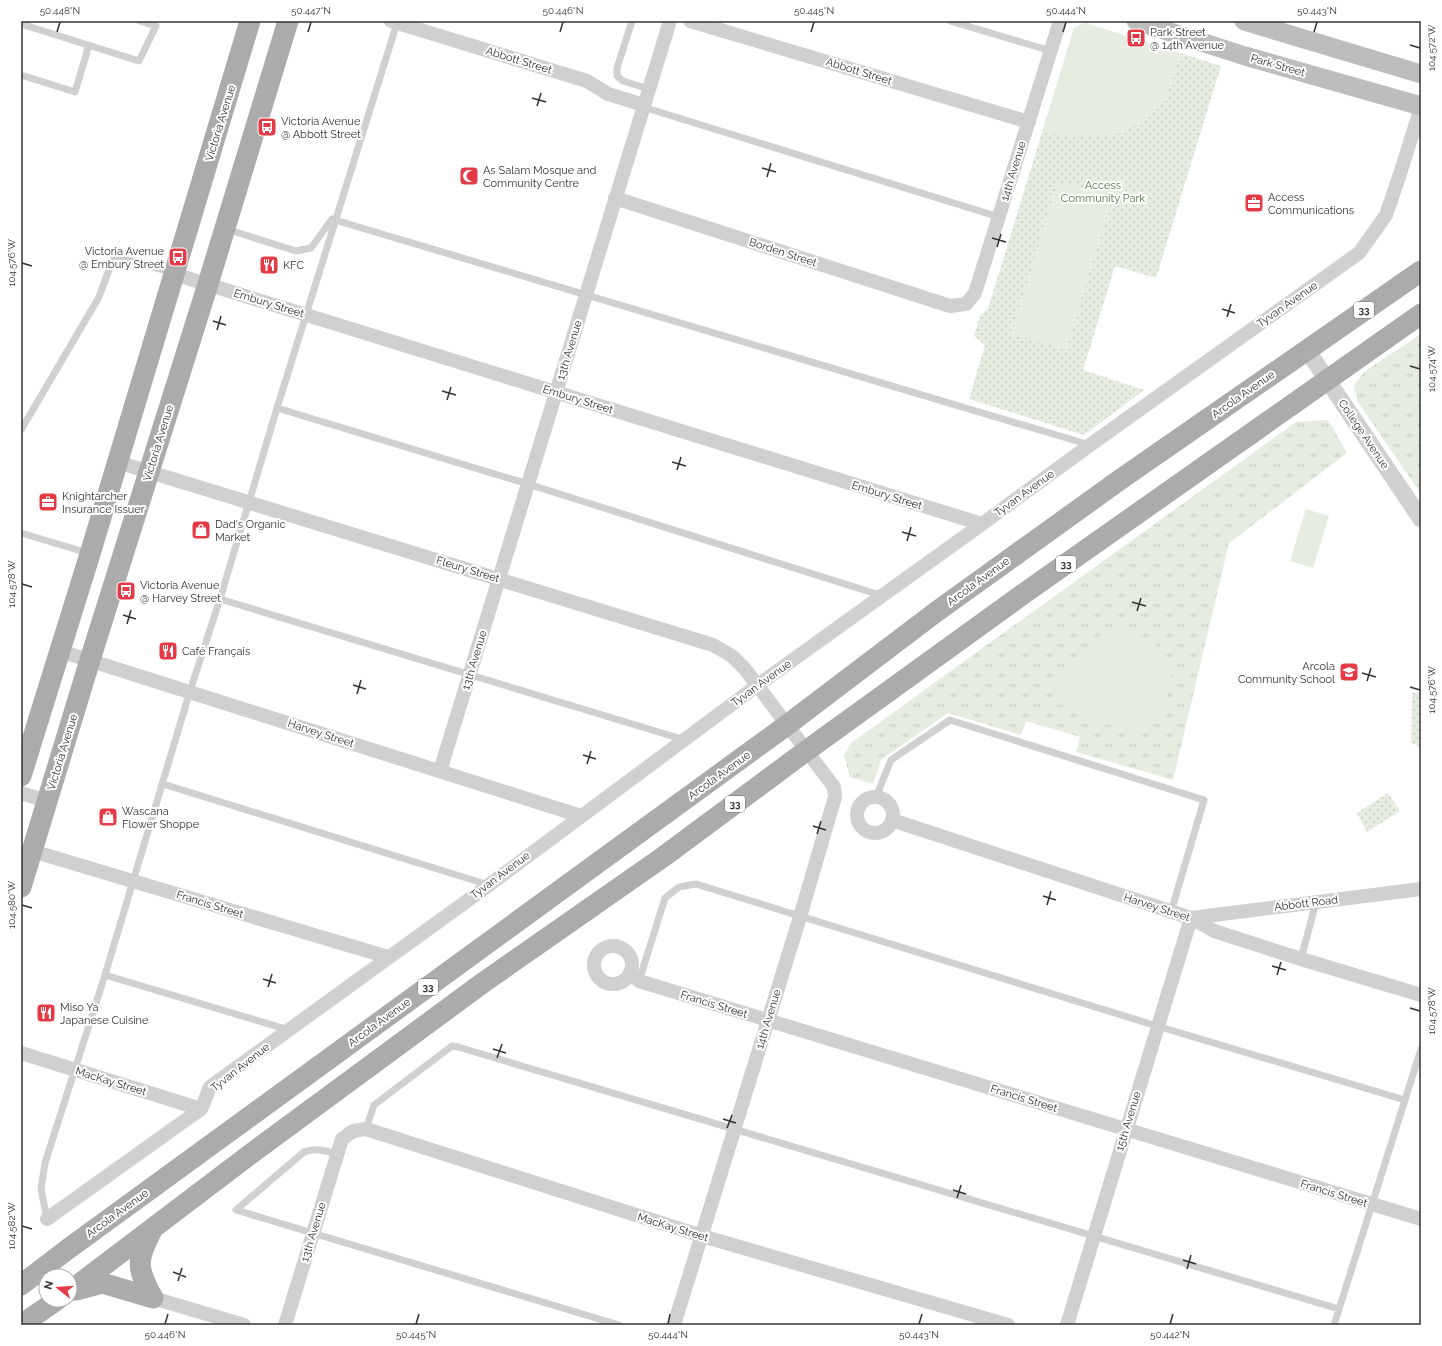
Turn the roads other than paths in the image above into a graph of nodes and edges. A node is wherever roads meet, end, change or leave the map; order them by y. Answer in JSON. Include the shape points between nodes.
{"nodes":[{"id":1,"x":140,"y":21,"type":"edge"},
{"id":2,"x":250,"y":21,"type":"edge"},
{"id":3,"x":288,"y":21,"type":"edge"},
{"id":4,"x":632,"y":21,"type":"edge"},
{"id":5,"x":670,"y":21,"type":"edge"},
{"id":6,"x":690,"y":21,"type":"edge"},
{"id":7,"x":950,"y":21,"type":"edge"},
{"id":8,"x":1060,"y":21,"type":"edge"},
{"id":9,"x":1136,"y":21,"type":"edge"},
{"id":10,"x":1244,"y":21,"type":"edge"},
{"id":11,"x":394,"y":22,"type":"edge"},
{"id":12,"x":21,"y":24,"type":"edge"},
{"id":13,"x":89,"y":45,"type":"junction"},
{"id":14,"x":1051,"y":51,"type":"junction"},
{"id":15,"x":1421,"y":74,"type":"edge"},
{"id":16,"x":21,"y":76,"type":"edge"},
{"id":17,"x":649,"y":89,"type":"junction"},
{"id":18,"x":644,"y":106,"type":"junction"},
{"id":19,"x":1421,"y":106,"type":"edge"},
{"id":20,"x":1029,"y":122,"type":"junction"},
{"id":21,"x":615,"y":198,"type":"junction"},
{"id":22,"x":999,"y":217,"type":"junction"},
{"id":23,"x":334,"y":220,"type":"junction"},
{"id":24,"x":224,"y":229,"type":"junction"},
{"id":25,"x":1421,"y":271,"type":"edge"},
{"id":26,"x":174,"y":274,"type":"junction"},
{"id":27,"x":208,"y":284,"type":"junction"},
{"id":28,"x":586,"y":295,"type":"junction"},
{"id":29,"x":950,"y":306,"type":"joint"},
{"id":30,"x":307,"y":314,"type":"junction"},
{"id":31,"x":1421,"y":314,"type":"edge"},
{"id":32,"x":1307,"y":350,"type":"junction"},
{"id":33,"x":1327,"y":380,"type":"junction"},
{"id":34,"x":556,"y":392,"type":"junction"},
{"id":35,"x":277,"y":408,"type":"junction"},
{"id":36,"x":21,"y":430,"type":"edge"},
{"id":37,"x":1090,"y":445,"type":"junction"},
{"id":38,"x":117,"y":462,"type":"junction"},
{"id":39,"x":149,"y":472,"type":"junction"},
{"id":40,"x":528,"y":484,"type":"junction"},
{"id":41,"x":250,"y":503,"type":"junction"},
{"id":42,"x":1421,"y":519,"type":"edge"},
{"id":43,"x":982,"y":524,"type":"junction"},
{"id":44,"x":21,"y":533,"type":"edge"},
{"id":45,"x":90,"y":554,"type":"junction"},
{"id":46,"x":499,"y":579,"type":"junction"},
{"id":47,"x":883,"y":596,"type":"junction"},
{"id":48,"x":220,"y":599,"type":"junction"},
{"id":49,"x":60,"y":651,"type":"junction"},
{"id":50,"x":90,"y":660,"type":"junction"},
{"id":51,"x":470,"y":675,"type":"junction"},
{"id":52,"x":758,"y":685,"type":"junction"},
{"id":53,"x":190,"y":691,"type":"junction"},
{"id":54,"x":787,"y":725,"type":"junction"},
{"id":55,"x":685,"y":740,"type":"junction"},
{"id":56,"x":806,"y":751,"type":"junction"},
{"id":57,"x":440,"y":771,"type":"junction"},
{"id":58,"x":21,"y":776,"type":"edge"},
{"id":59,"x":163,"y":784,"type":"junction"},
{"id":60,"x":21,"y":793,"type":"edge"},
{"id":61,"x":876,"y":797,"type":"junction"},
{"id":62,"x":47,"y":801,"type":"junction"},
{"id":63,"x":581,"y":816,"type":"junction"},
{"id":64,"x":892,"y":820,"type":"junction"},
{"id":65,"x":32,"y":851,"type":"junction"},
{"id":66,"x":134,"y":881,"type":"junction"},
{"id":67,"x":489,"y":885,"type":"junction"},
{"id":68,"x":21,"y":887,"type":"edge"},
{"id":69,"x":1421,"y":889,"type":"edge"},
{"id":70,"x":1316,"y":902,"type":"junction"},
{"id":71,"x":1171,"y":912,"type":"junction"},
{"id":72,"x":800,"y":917,"type":"junction"},
{"id":73,"x":1190,"y":918,"type":"junction"},
{"id":74,"x":388,"y":957,"type":"junction"},
{"id":75,"x":1302,"y":959,"type":"junction"},
{"id":76,"x":105,"y":975,"type":"junction"},
{"id":77,"x":635,"y":977,"type":"joint"},
{"id":78,"x":1421,"y":995,"type":"edge"},
{"id":79,"x":768,"y":1020,"type":"junction"},
{"id":80,"x":1157,"y":1026,"type":"junction"},
{"id":81,"x":289,"y":1030,"type":"junction"},
{"id":82,"x":1421,"y":1049,"type":"edge"},
{"id":83,"x":21,"y":1053,"type":"edge"},
{"id":84,"x":75,"y":1070,"type":"junction"},
{"id":85,"x":1405,"y":1100,"type":"junction"},
{"id":86,"x":201,"y":1109,"type":"junction"},
{"id":87,"x":366,"y":1129,"type":"junction"},
{"id":88,"x":1125,"y":1129,"type":"junction"},
{"id":89,"x":734,"y":1130,"type":"junction"},
{"id":90,"x":337,"y":1154,"type":"junction"},
{"id":91,"x":1371,"y":1204,"type":"junction"},
{"id":92,"x":47,"y":1219,"type":"joint"},
{"id":93,"x":1421,"y":1220,"type":"edge"},
{"id":94,"x":153,"y":1228,"type":"junction"},
{"id":95,"x":313,"y":1233,"type":"junction"},
{"id":96,"x":1094,"y":1235,"type":"junction"},
{"id":97,"x":702,"y":1236,"type":"junction"},
{"id":98,"x":68,"y":1249,"type":"junction"},
{"id":99,"x":21,"y":1278,"type":"edge"},
{"id":100,"x":78,"y":1285,"type":"edge"},
{"id":101,"x":21,"y":1286,"type":"edge"},
{"id":102,"x":78,"y":1289,"type":"edge"},
{"id":103,"x":153,"y":1298,"type":"junction"},
{"id":104,"x":45,"y":1308,"type":"edge"},
{"id":105,"x":1339,"y":1309,"type":"junction"},
{"id":106,"x":21,"y":1325,"type":"edge"},
{"id":107,"x":244,"y":1325,"type":"edge"},
{"id":108,"x":286,"y":1325,"type":"edge"},
{"id":109,"x":619,"y":1325,"type":"edge"},
{"id":110,"x":674,"y":1325,"type":"edge"},
{"id":111,"x":1008,"y":1325,"type":"edge"},
{"id":112,"x":1067,"y":1325,"type":"edge"},
{"id":113,"x":1334,"y":1325,"type":"edge"}],
"edges":[{"from":1,"to":13,"type":"lane","via":[[156,26],[139,61]]},
{"from":2,"to":26,"type":"main road","name":"Victoria Avenue"},
{"from":3,"to":24,"type":"main road","name":"Victoria Avenue"},
{"from":4,"to":17,"type":"lane","via":[[617,68],[617,76],[623,81]]},
{"from":5,"to":17,"type":"street","name":"13th Avenue"},
{"from":6,"to":20,"type":"street","name":"Abbott Street"},
{"from":7,"to":14,"type":"lane"},
{"from":8,"to":14,"type":"street","name":"14th Avenue"},
{"from":9,"to":19,"type":"main road","name":"Park Street","via":[[1245,56]]},
{"from":10,"to":15,"type":"main road"},
{"from":11,"to":18,"type":"street","name":"Abbott Street","via":[[587,81],[608,94]]},
{"from":11,"to":23,"type":"lane"},
{"from":12,"to":13,"type":"lane"},
{"from":13,"to":16,"type":"lane","via":[[75,92]]},
{"from":14,"to":20,"type":"street","name":"14th Avenue"},
{"from":17,"to":18,"type":"street","name":"13th Avenue"},
{"from":18,"to":21,"type":"street","name":"13th Avenue"},
{"from":18,"to":22,"type":"lane"},
{"from":19,"to":37,"type":"street","name":"Tyvan Avenue","via":[[1386,215],[1359,253]]},
{"from":20,"to":22,"type":"street","name":"14th Avenue"},
{"from":21,"to":28,"type":"street","name":"13th Avenue"},
{"from":21,"to":29,"type":"street","name":"Borden Street"},
{"from":22,"to":29,"type":"street","name":"14th Avenue","via":[[976,293],[966,304]]},
{"from":23,"to":24,"type":"lane","via":[[311,248],[296,251]]},
{"from":23,"to":28,"type":"lane"},
{"from":23,"to":30,"type":"lane"},
{"from":24,"to":27,"type":"main road","name":"Victoria Avenue"},
{"from":25,"to":32,"type":"main road","name":"Arcola Avenue","number":"33"},
{"from":26,"to":27,"type":"street","name":"Embury Street"},
{"from":26,"to":36,"type":"lane","via":[[114,256],[99,297]]},
{"from":26,"to":38,"type":"main road","name":"Victoria Avenue"},
{"from":27,"to":30,"type":"street","name":"Embury Street"},
{"from":27,"to":39,"type":"main road","name":"Victoria Avenue"},
{"from":28,"to":34,"type":"street","name":"13th Avenue"},
{"from":28,"to":37,"type":"lane"},
{"from":30,"to":34,"type":"street","name":"Embury Street"},
{"from":30,"to":35,"type":"lane"},
{"from":31,"to":33,"type":"main road","number":"33"},
{"from":32,"to":33,"type":"street","name":"College Avenue"},
{"from":32,"to":54,"type":"main road","name":"Arcola Avenue","number":"33","via":[[955,598]]},
{"from":33,"to":42,"type":"street","name":"College Avenue"},
{"from":33,"to":56,"type":"main road","number":"33"},
{"from":34,"to":40,"type":"street","name":"13th Avenue"},
{"from":34,"to":43,"type":"street","name":"Embury Street"},
{"from":35,"to":40,"type":"lane"},
{"from":35,"to":41,"type":"lane"},
{"from":37,"to":43,"type":"street","name":"Tyvan Avenue"},
{"from":38,"to":39,"type":"street","name":"Fleury Street"},
{"from":38,"to":45,"type":"main road","name":"Victoria Avenue"},
{"from":39,"to":41,"type":"street","name":"Fleury Street"},
{"from":39,"to":50,"type":"main road","name":"Victoria Avenue"},
{"from":40,"to":46,"type":"street","name":"13th Avenue"},
{"from":40,"to":47,"type":"lane"},
{"from":41,"to":46,"type":"street","name":"Fleury Street"},
{"from":41,"to":48,"type":"lane"},
{"from":43,"to":47,"type":"street","name":"Tyvan Avenue"},
{"from":44,"to":45,"type":"lane"},
{"from":45,"to":49,"type":"main road","name":"Victoria Avenue"},
{"from":46,"to":51,"type":"street","name":"13th Avenue"},
{"from":46,"to":52,"type":"street","name":"Fleury Street","via":[[713,645],[732,656]]},
{"from":47,"to":52,"type":"street","name":"Tyvan Avenue"},
{"from":48,"to":51,"type":"lane"},
{"from":48,"to":53,"type":"lane"},
{"from":49,"to":50,"type":"street","name":"Harvey Street"},
{"from":49,"to":58,"type":"main road","name":"Victoria Avenue"},
{"from":50,"to":53,"type":"street","name":"Harvey Street"},
{"from":50,"to":62,"type":"main road","name":"Victoria Avenue"},
{"from":51,"to":55,"type":"lane"},
{"from":51,"to":57,"type":"street","name":"13th Avenue"},
{"from":52,"to":54,"type":"street","name":"Fleury Street"},
{"from":52,"to":55,"type":"street","name":"Tyvan Avenue"},
{"from":53,"to":57,"type":"street","name":"Harvey Street"},
{"from":53,"to":59,"type":"lane"},
{"from":54,"to":56,"type":"street","name":"14th Avenue"},
{"from":54,"to":98,"type":"main road","name":"Arcola Avenue","number":"33"},
{"from":55,"to":63,"type":"street","name":"Tyvan Avenue"},
{"from":56,"to":72,"type":"street","name":"14th Avenue","via":[[834,787],[835,797]]},
{"from":56,"to":94,"type":"main road","number":"33","via":[[663,857],[484,982]]},
{"from":57,"to":63,"type":"street","name":"Harvey Street"},
{"from":59,"to":66,"type":"lane"},
{"from":59,"to":67,"type":"lane"},
{"from":60,"to":62,"type":"street"},
{"from":61,"to":64,"type":"street","via":[[891,808]]},
{"from":61,"to":64,"type":"street","via":[[860,804],[857,816],[860,826],[870,833],[881,832]]},
{"from":61,"to":71,"type":"lane","via":[[891,760],[950,720],[1204,800]]},
{"from":62,"to":65,"type":"main road","name":"Victoria Avenue"},
{"from":63,"to":67,"type":"street","name":"Tyvan Avenue"},
{"from":64,"to":71,"type":"street","name":"Harvey Street"},
{"from":65,"to":66,"type":"street","name":"Francis Street"},
{"from":65,"to":68,"type":"main road","name":"Victoria Avenue"},
{"from":66,"to":74,"type":"street","name":"Francis Street"},
{"from":66,"to":76,"type":"lane"},
{"from":67,"to":74,"type":"street","name":"Tyvan Avenue"},
{"from":69,"to":70,"type":"street","name":"Abbott Road"},
{"from":70,"to":73,"type":"street","name":"Abbott Road"},
{"from":70,"to":75,"type":"lane"},
{"from":71,"to":73,"type":"street","name":"Harvey Street"},
{"from":72,"to":77,"type":"lane","via":[[696,884],[679,887],[665,898]]},
{"from":72,"to":79,"type":"street","name":"14th Avenue"},
{"from":72,"to":80,"type":"lane"},
{"from":73,"to":75,"type":"street","name":"Harvey Street","via":[[1214,931]]},
{"from":73,"to":80,"type":"street","name":"15th Avenue"},
{"from":74,"to":81,"type":"street","name":"Tyvan Avenue"},
{"from":75,"to":78,"type":"street","name":"Harvey Street"},
{"from":76,"to":81,"type":"lane"},
{"from":76,"to":84,"type":"lane"},
{"from":77,"to":79,"type":"street","name":"Francis Street"},
{"from":79,"to":88,"type":"street","name":"Francis Street"},
{"from":79,"to":89,"type":"street","name":"14th Avenue"},
{"from":80,"to":85,"type":"lane"},
{"from":80,"to":88,"type":"street","name":"15th Avenue"},
{"from":81,"to":86,"type":"street","name":"Tyvan Avenue","via":[[210,1087]]},
{"from":82,"to":85,"type":"lane"},
{"from":83,"to":84,"type":"street","name":"MacKay Street"},
{"from":84,"to":86,"type":"street","name":"MacKay Street"},
{"from":84,"to":92,"type":"lane","via":[[45,1163],[41,1189]]},
{"from":85,"to":91,"type":"lane"},
{"from":86,"to":92,"type":"street"},
{"from":87,"to":89,"type":"lane","via":[[374,1105],[452,1046]]},
{"from":87,"to":90,"type":"street","name":"13th Avenue","via":[[353,1131],[342,1139]]},
{"from":87,"to":97,"type":"street","name":"MacKay Street"},
{"from":88,"to":91,"type":"street","name":"Francis Street"},
{"from":88,"to":96,"type":"street","name":"15th Avenue"},
{"from":89,"to":96,"type":"lane"},
{"from":89,"to":97,"type":"street","name":"14th Avenue"},
{"from":90,"to":95,"type":"street","name":"13th Avenue"},
{"from":90,"to":95,"type":"lane","via":[[318,1149],[304,1152],[236,1210]]},
{"from":91,"to":93,"type":"street","name":"Francis Street"},
{"from":91,"to":105,"type":"lane"},
{"from":94,"to":100,"type":"main road","number":"33"},
{"from":94,"to":103,"type":"main road","via":[[140,1260],[140,1272]]},
{"from":95,"to":108,"type":"street","name":"13th Avenue"},
{"from":95,"to":109,"type":"lane"},
{"from":96,"to":105,"type":"lane"},
{"from":96,"to":112,"type":"street","name":"15th Avenue"},
{"from":97,"to":110,"type":"street","name":"14th Avenue"},
{"from":97,"to":111,"type":"street","name":"MacKay Street"},
{"from":98,"to":99,"type":"main road"},
{"from":98,"to":101,"type":"main road","name":"Arcola Avenue","number":"33"},
{"from":102,"to":103,"type":"main road","via":[[102,1284]]},
{"from":103,"to":107,"type":"street"},
{"from":104,"to":106,"type":"main road"},
{"from":105,"to":113,"type":"lane"}]}
